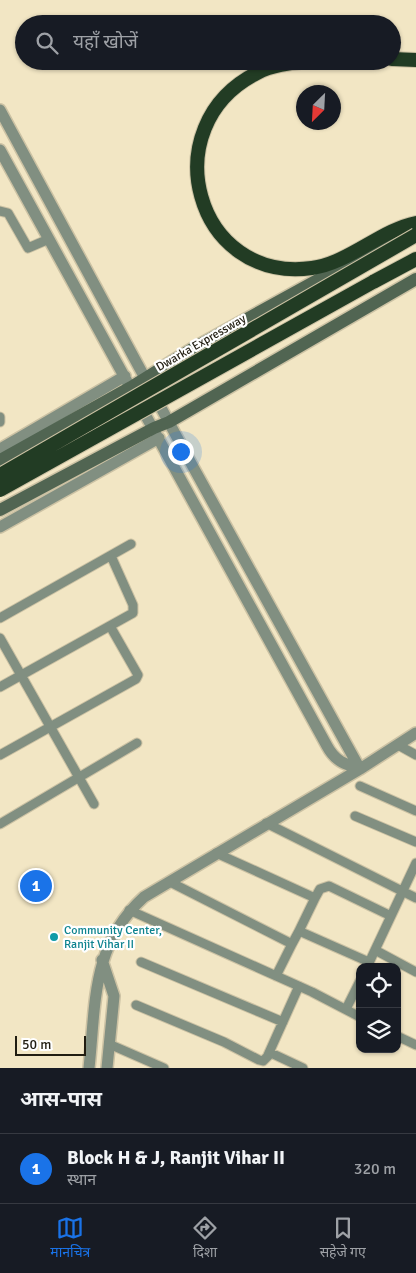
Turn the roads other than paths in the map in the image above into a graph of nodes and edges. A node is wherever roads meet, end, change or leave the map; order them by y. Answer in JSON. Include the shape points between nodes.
{"nodes":[{"id":1,"x":401,"y":59,"type":"edge"},
{"id":2,"x":416,"y":60,"type":"edge"},
{"id":3,"x":264,"y":70,"type":"edge"},
{"id":4,"x":0,"y":110,"type":"edge"},
{"id":5,"x":0,"y":150,"type":"edge"},
{"id":6,"x":0,"y":211,"type":"edge"},
{"id":7,"x":416,"y":224,"type":"edge"},
{"id":8,"x":416,"y":235,"type":"edge"},
{"id":9,"x":49,"y":239,"type":"junction"},
{"id":10,"x":416,"y":259,"type":"edge"},
{"id":11,"x":416,"y":278,"type":"edge"},
{"id":12,"x":146,"y":377,"type":"junction"},
{"id":13,"x":128,"y":381,"type":"junction"},
{"id":14,"x":0,"y":418,"type":"edge"},
{"id":15,"x":0,"y":422,"type":"edge"},
{"id":16,"x":169,"y":422,"type":"junction"},
{"id":17,"x":156,"y":433,"type":"junction"},
{"id":18,"x":0,"y":449,"type":"edge"},
{"id":19,"x":0,"y":460,"type":"edge"},
{"id":20,"x":192,"y":465,"type":"junction"},
{"id":21,"x":176,"y":473,"type":"junction"},
{"id":22,"x":0,"y":475,"type":"edge"},
{"id":23,"x":0,"y":490,"type":"edge"},
{"id":24,"x":0,"y":510,"type":"edge"},
{"id":25,"x":0,"y":527,"type":"edge"},
{"id":26,"x":131,"y":544,"type":"dead end"},
{"id":27,"x":111,"y":556,"type":"junction"},
{"id":28,"x":0,"y":618,"type":"edge"},
{"id":29,"x":110,"y":626,"type":"junction"},
{"id":30,"x":0,"y":638,"type":"edge"},
{"id":31,"x":21,"y":676,"type":"junction"},
{"id":32,"x":0,"y":688,"type":"edge"},
{"id":33,"x":50,"y":726,"type":"junction"},
{"id":34,"x":416,"y":733,"type":"edge"},
{"id":35,"x":137,"y":743,"type":"dead end"},
{"id":36,"x":398,"y":745,"type":"junction"},
{"id":37,"x":0,"y":755,"type":"edge"},
{"id":38,"x":416,"y":755,"type":"edge"},
{"id":39,"x":360,"y":769,"type":"junction"},
{"id":40,"x":79,"y":778,"type":"junction"},
{"id":41,"x":360,"y":786,"type":"dead end"},
{"id":42,"x":94,"y":804,"type":"dead end"},
{"id":43,"x":416,"y":811,"type":"edge"},
{"id":44,"x":355,"y":816,"type":"dead end"},
{"id":45,"x":266,"y":823,"type":"junction"},
{"id":46,"x":0,"y":824,"type":"edge"},
{"id":47,"x":416,"y":842,"type":"edge"},
{"id":48,"x":216,"y":853,"type":"junction"},
{"id":49,"x":416,"y":863,"type":"edge"},
{"id":50,"x":170,"y":882,"type":"junction"},
{"id":51,"x":402,"y":891,"type":"junction"},
{"id":52,"x":315,"y":898,"type":"junction"},
{"id":53,"x":416,"y":898,"type":"edge"},
{"id":54,"x":129,"y":910,"type":"junction"},
{"id":55,"x":391,"y":916,"type":"junction"},
{"id":56,"x":298,"y":931,"type":"junction"},
{"id":57,"x":292,"y":944,"type":"junction"},
{"id":58,"x":375,"y":950,"type":"junction"},
{"id":59,"x":102,"y":960,"type":"junction"},
{"id":60,"x":140,"y":962,"type":"dead end"},
{"id":61,"x":366,"y":963,"type":"edge"},
{"id":62,"x":368,"y":963,"type":"edge"},
{"id":63,"x":416,"y":972,"type":"edge"},
{"id":64,"x":276,"y":976,"type":"junction"},
{"id":65,"x":299,"y":986,"type":"junction"},
{"id":66,"x":356,"y":989,"type":"edge"},
{"id":67,"x":136,"y":1005,"type":"dead end"},
{"id":68,"x":346,"y":1009,"type":"junction"},
{"id":69,"x":356,"y":1014,"type":"edge"},
{"id":70,"x":283,"y":1022,"type":"junction"},
{"id":71,"x":401,"y":1038,"type":"edge"},
{"id":72,"x":109,"y":1044,"type":"junction"},
{"id":73,"x":416,"y":1045,"type":"edge"},
{"id":74,"x":268,"y":1055,"type":"junction"},
{"id":75,"x":89,"y":1068,"type":"edge"},
{"id":76,"x":107,"y":1068,"type":"edge"},
{"id":77,"x":164,"y":1068,"type":"edge"},
{"id":78,"x":303,"y":1068,"type":"edge"}],
"edges":[{"from":1,"to":2,"type":"highway"},
{"from":3,"to":7,"type":"highway","via":[[228,92],[211,113],[201,137],[196,167],[198,191],[221,236],[251,258],[274,266],[312,268],[333,263]]},
{"from":4,"to":12,"type":"street"},
{"from":5,"to":9,"type":"street"},
{"from":6,"to":9,"type":"street","via":[[8,213],[28,248]]},
{"from":7,"to":12,"type":"main road"},
{"from":8,"to":22,"type":"highway","name":"Dwarka Expressway","bridge":true},
{"from":9,"to":13,"type":"street"},
{"from":10,"to":23,"type":"highway","bridge":true},
{"from":11,"to":16,"type":"main road"},
{"from":12,"to":13,"type":"main road"},
{"from":12,"to":16,"type":"street"},
{"from":13,"to":17,"type":"street"},
{"from":13,"to":18,"type":"street"},
{"from":13,"to":19,"type":"main road"},
{"from":14,"to":15,"type":"street"},
{"from":16,"to":17,"type":"main road"},
{"from":16,"to":20,"type":"street"},
{"from":17,"to":21,"type":"street"},
{"from":17,"to":24,"type":"main road"},
{"from":17,"to":25,"type":"street"},
{"from":20,"to":21,"type":"street"},
{"from":20,"to":39,"type":"street"},
{"from":21,"to":39,"type":"street","via":[[333,757]]},
{"from":26,"to":27,"type":"street"},
{"from":27,"to":28,"type":"street"},
{"from":27,"to":29,"type":"street","via":[[134,609],[130,615]]},
{"from":29,"to":31,"type":"street"},
{"from":29,"to":33,"type":"street","via":[[138,675],[136,679]]},
{"from":30,"to":31,"type":"street"},
{"from":31,"to":32,"type":"street"},
{"from":31,"to":33,"type":"street"},
{"from":33,"to":37,"type":"street"},
{"from":33,"to":40,"type":"street"},
{"from":34,"to":36,"type":"street"},
{"from":35,"to":40,"type":"street"},
{"from":36,"to":38,"type":"street"},
{"from":36,"to":39,"type":"street"},
{"from":39,"to":45,"type":"street"},
{"from":40,"to":42,"type":"street"},
{"from":40,"to":46,"type":"street"},
{"from":41,"to":43,"type":"street"},
{"from":44,"to":47,"type":"street"},
{"from":45,"to":48,"type":"street"},
{"from":45,"to":51,"type":"street"},
{"from":48,"to":50,"type":"street"},
{"from":48,"to":52,"type":"street"},
{"from":49,"to":51,"type":"street"},
{"from":50,"to":54,"type":"street"},
{"from":50,"to":57,"type":"street"},
{"from":51,"to":53,"type":"street"},
{"from":51,"to":55,"type":"street"},
{"from":52,"to":55,"type":"street","via":[[320,889],[329,886]]},
{"from":52,"to":56,"type":"street"},
{"from":54,"to":59,"type":"street"},
{"from":54,"to":64,"type":"street"},
{"from":55,"to":58,"type":"street"},
{"from":56,"to":57,"type":"street"},
{"from":56,"to":61,"type":"street"},
{"from":57,"to":64,"type":"street"},
{"from":58,"to":62,"type":"street"},
{"from":58,"to":63,"type":"street"},
{"from":59,"to":72,"type":"street","via":[[114,996]]},
{"from":59,"to":75,"type":"street"},
{"from":60,"to":70,"type":"street"},
{"from":64,"to":65,"type":"street"},
{"from":65,"to":68,"type":"street"},
{"from":65,"to":70,"type":"street"},
{"from":66,"to":68,"type":"street"},
{"from":67,"to":74,"type":"street","via":[[258,1060],[262,1061]]},
{"from":68,"to":69,"type":"street"},
{"from":70,"to":74,"type":"street"},
{"from":71,"to":73,"type":"street"},
{"from":72,"to":76,"type":"street"},
{"from":72,"to":77,"type":"street"},
{"from":74,"to":78,"type":"street","via":[[271,1053]]}]}
